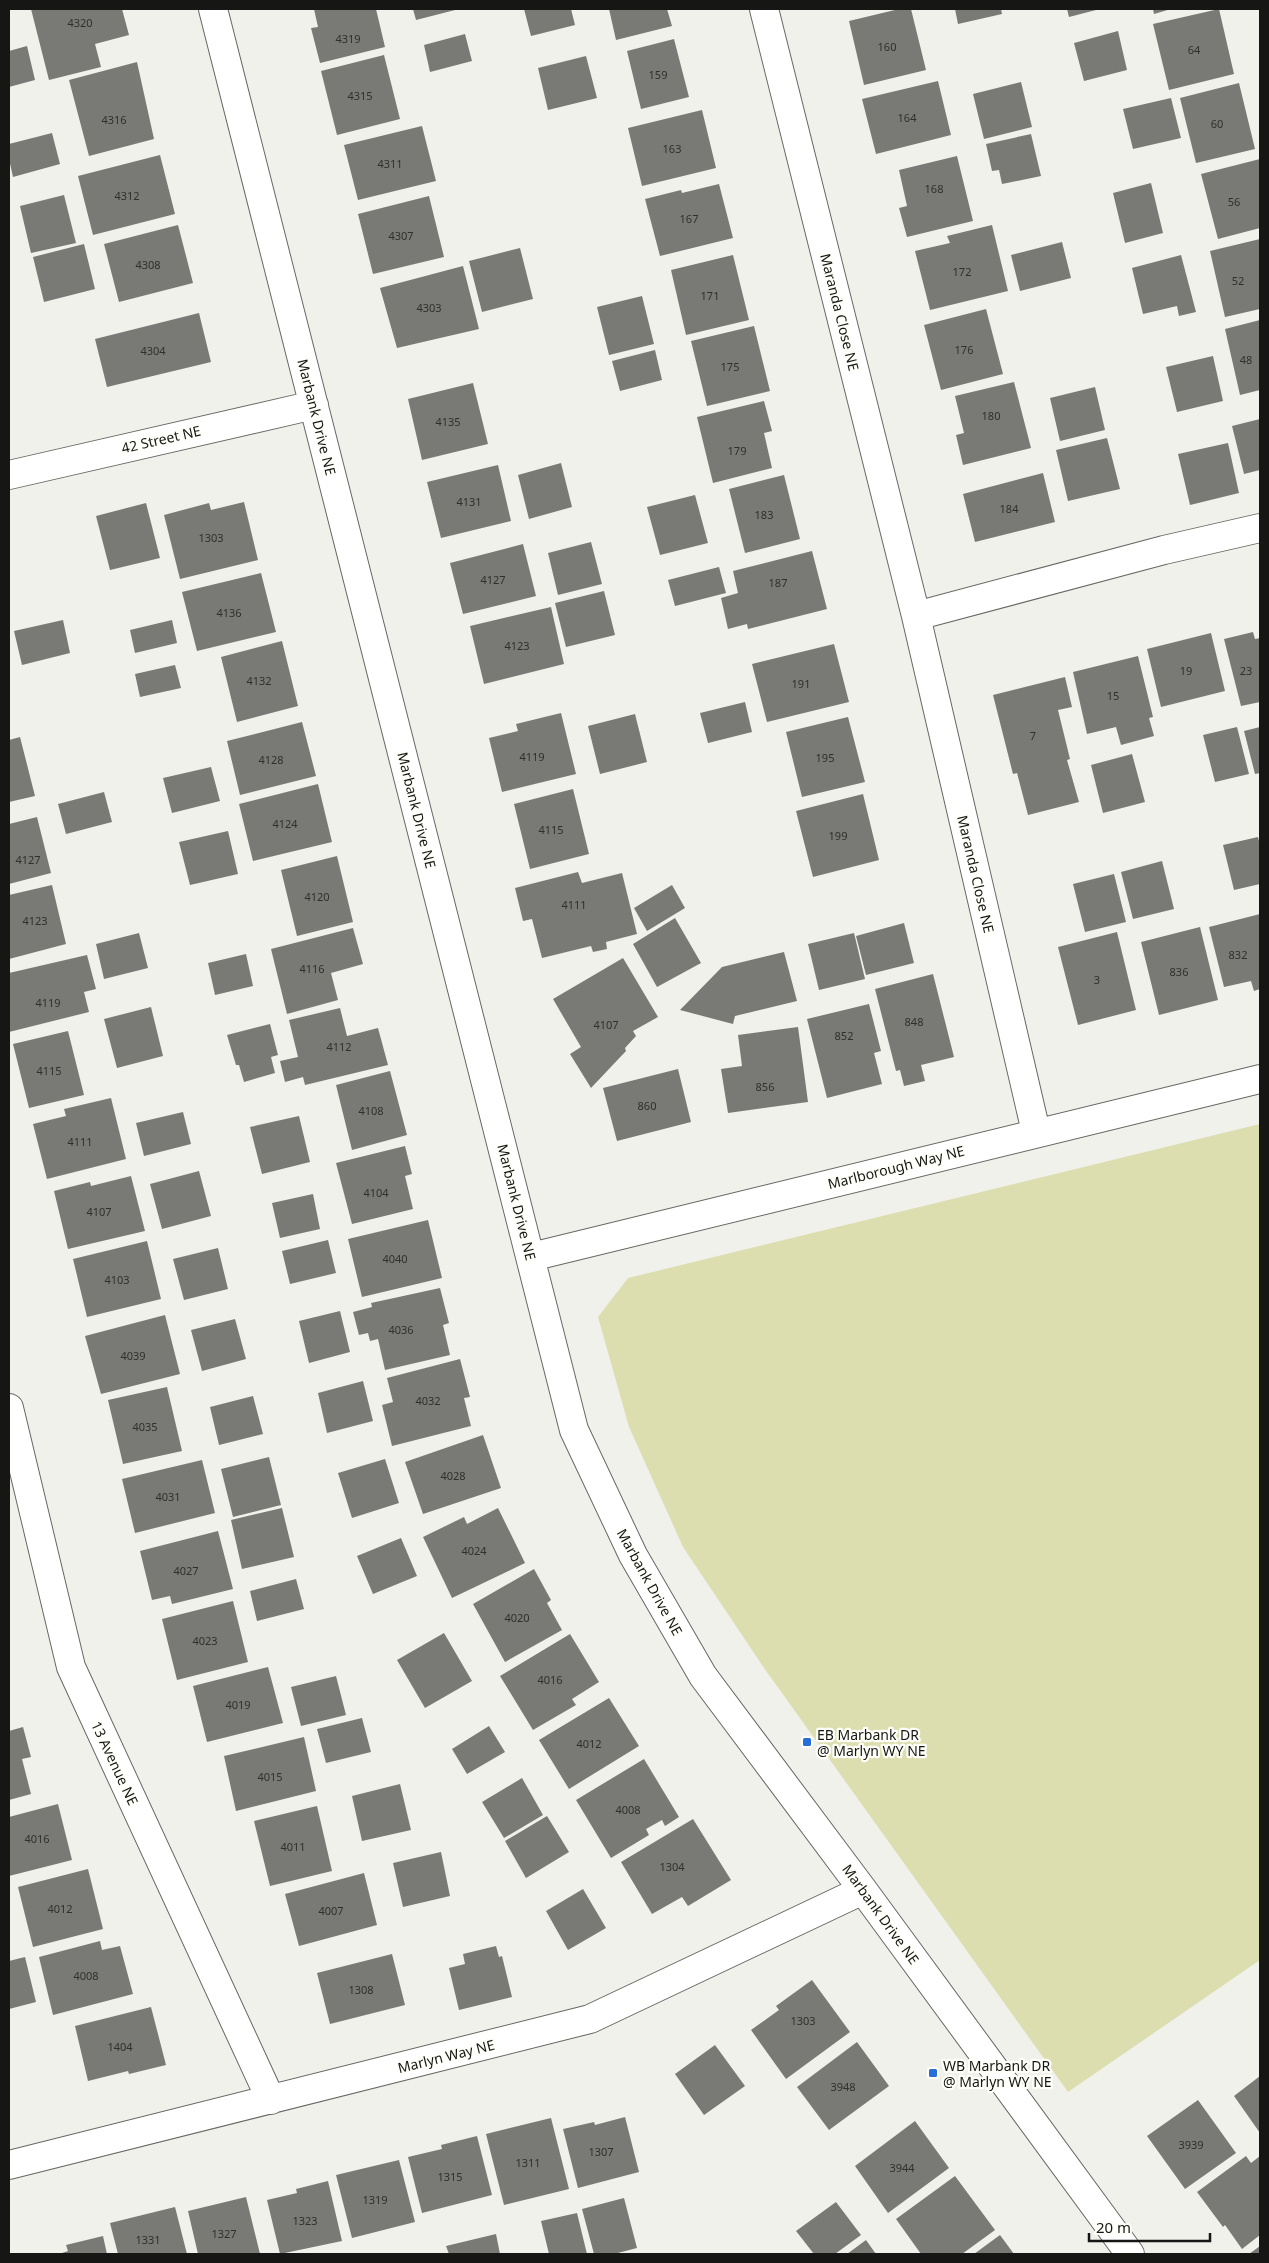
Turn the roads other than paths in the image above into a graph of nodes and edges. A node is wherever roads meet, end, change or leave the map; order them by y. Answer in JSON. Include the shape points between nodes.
{"nodes":[{"id":1,"x":213,"y":9,"type":"edge"},
{"id":2,"x":764,"y":9,"type":"edge"},
{"id":3,"x":314,"y":405,"type":"junction"},
{"id":4,"x":9,"y":475,"type":"edge"},
{"id":5,"x":1260,"y":528,"type":"edge"},
{"id":6,"x":916,"y":616,"type":"junction"},
{"id":7,"x":1260,"y":1079,"type":"edge"},
{"id":8,"x":1036,"y":1132,"type":"junction"},
{"id":9,"x":531,"y":1257,"type":"junction"},
{"id":10,"x":9,"y":1408,"type":"edge"},
{"id":11,"x":864,"y":1890,"type":"junction"},
{"id":12,"x":271,"y":2100,"type":"junction"},
{"id":13,"x":9,"y":2166,"type":"edge"},
{"id":14,"x":1130,"y":2254,"type":"edge"}],
"edges":[{"from":1,"to":3,"type":"street","name":"Marbank Drive NE"},
{"from":2,"to":6,"type":"street","name":"Maranda Close NE"},
{"from":3,"to":4,"type":"street","name":"42 Street NE"},
{"from":3,"to":9,"type":"street","name":"Marbank Drive NE"},
{"from":5,"to":6,"type":"street"},
{"from":6,"to":8,"type":"street","name":"Maranda Close NE"},
{"from":7,"to":8,"type":"street","name":"Marlborough Way NE"},
{"from":8,"to":9,"type":"street","name":"Marlborough Way NE"},
{"from":9,"to":11,"type":"street","name":"Marbank Drive NE","via":[[574,1430],[633,1555],[703,1676]]},
{"from":10,"to":12,"type":"street","name":"13 Avenue NE","via":[[71,1667]]},
{"from":11,"to":12,"type":"street","name":"Marlyn Way NE","via":[[590,2019]]},
{"from":11,"to":14,"type":"street","name":"Marbank Drive NE"},
{"from":12,"to":13,"type":"street","name":"Marlyn Way NE"}]}
